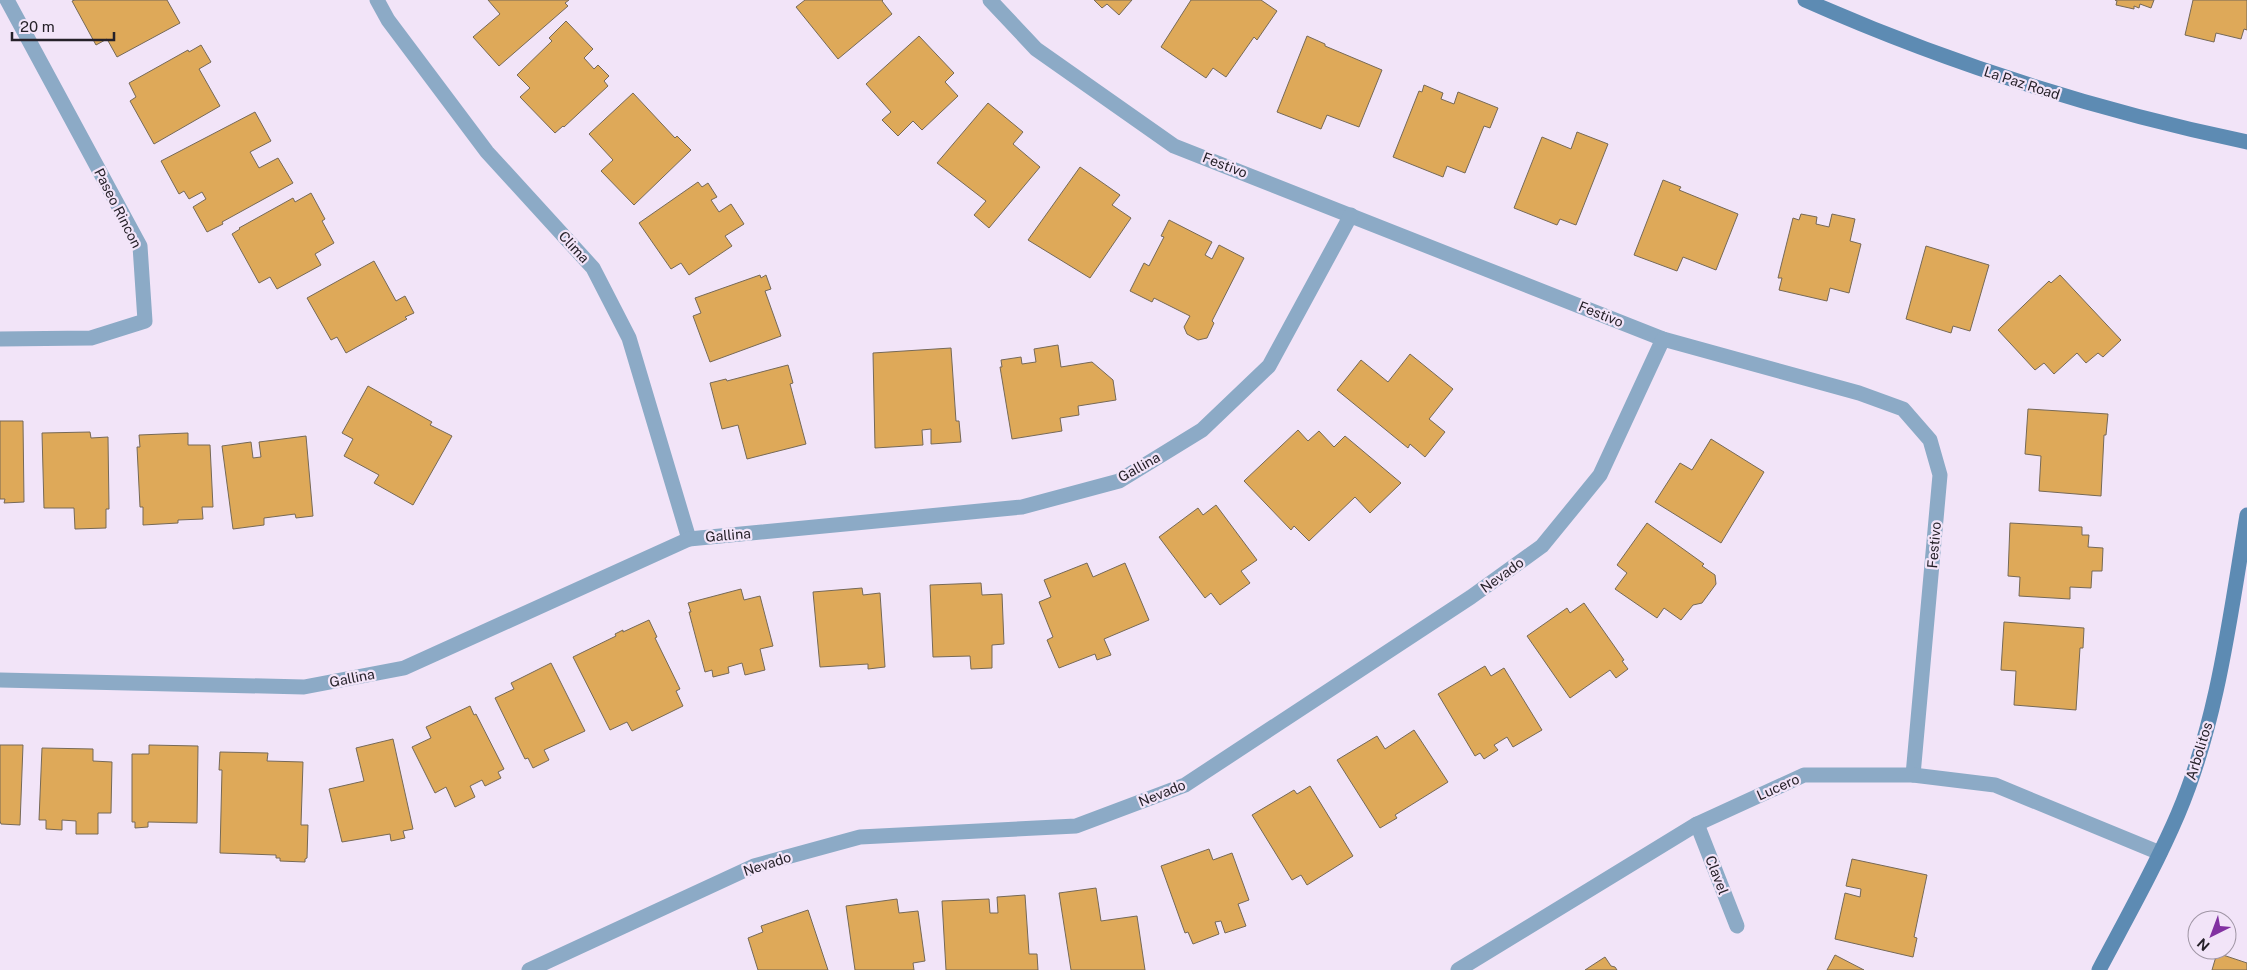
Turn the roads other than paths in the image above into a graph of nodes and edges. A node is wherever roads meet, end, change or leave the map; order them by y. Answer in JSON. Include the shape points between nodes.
{"nodes":[{"id":1,"x":7,"y":0,"type":"edge"},
{"id":2,"x":377,"y":0,"type":"edge"},
{"id":3,"x":990,"y":0,"type":"edge"},
{"id":4,"x":1805,"y":0,"type":"edge"},
{"id":5,"x":2247,"y":142,"type":"edge"},
{"id":6,"x":1351,"y":215,"type":"junction"},
{"id":7,"x":0,"y":339,"type":"edge"},
{"id":8,"x":1663,"y":339,"type":"junction"},
{"id":9,"x":2247,"y":515,"type":"edge"},
{"id":10,"x":689,"y":539,"type":"junction"},
{"id":11,"x":0,"y":680,"type":"edge"},
{"id":12,"x":1913,"y":775,"type":"junction"},
{"id":13,"x":1697,"y":824,"type":"junction"},
{"id":14,"x":2160,"y":853,"type":"junction"},
{"id":15,"x":1737,"y":926,"type":"dead end"},
{"id":16,"x":529,"y":970,"type":"edge"},
{"id":17,"x":1458,"y":970,"type":"edge"},
{"id":18,"x":2099,"y":970,"type":"edge"}],
"edges":[{"from":1,"to":7,"type":"street","name":"Paseo Rincon","via":[[140,246],[145,321],[91,338]]},
{"from":2,"to":10,"type":"street","name":"Clima","via":[[388,20],[486,152],[593,268],[629,338]]},
{"from":3,"to":6,"type":"street","name":"Festivo","via":[[1036,49],[1174,146]]},
{"from":4,"to":5,"type":"street","name":"La Paz Road","via":[[1908,42],[2052,93],[2161,123]]},
{"from":6,"to":8,"type":"street","name":"Festivo"},
{"from":6,"to":10,"type":"street","name":"Gallina","via":[[1269,366],[1202,430],[1119,480],[1022,507]]},
{"from":8,"to":12,"type":"street","name":"Festivo","via":[[1859,393],[1903,409],[1930,440],[1940,475]]},
{"from":8,"to":16,"type":"street","name":"Nevado","via":[[1600,475],[1542,546],[1471,597],[1185,785],[1076,826],[860,837],[754,866]]},
{"from":9,"to":14,"type":"street","name":"Arbolitos","via":[[2218,682],[2196,764]]},
{"from":10,"to":11,"type":"street","name":"Gallina","via":[[404,668],[304,687]]},
{"from":12,"to":13,"type":"street","name":"Lucero","via":[[1804,776]]},
{"from":12,"to":14,"type":"street","name":"Lucero","via":[[1995,785]]},
{"from":13,"to":15,"type":"street","name":"Clavel"},
{"from":13,"to":17,"type":"street","name":"Lucero"},
{"from":14,"to":18,"type":"street","name":"Arbolitos"}]}
